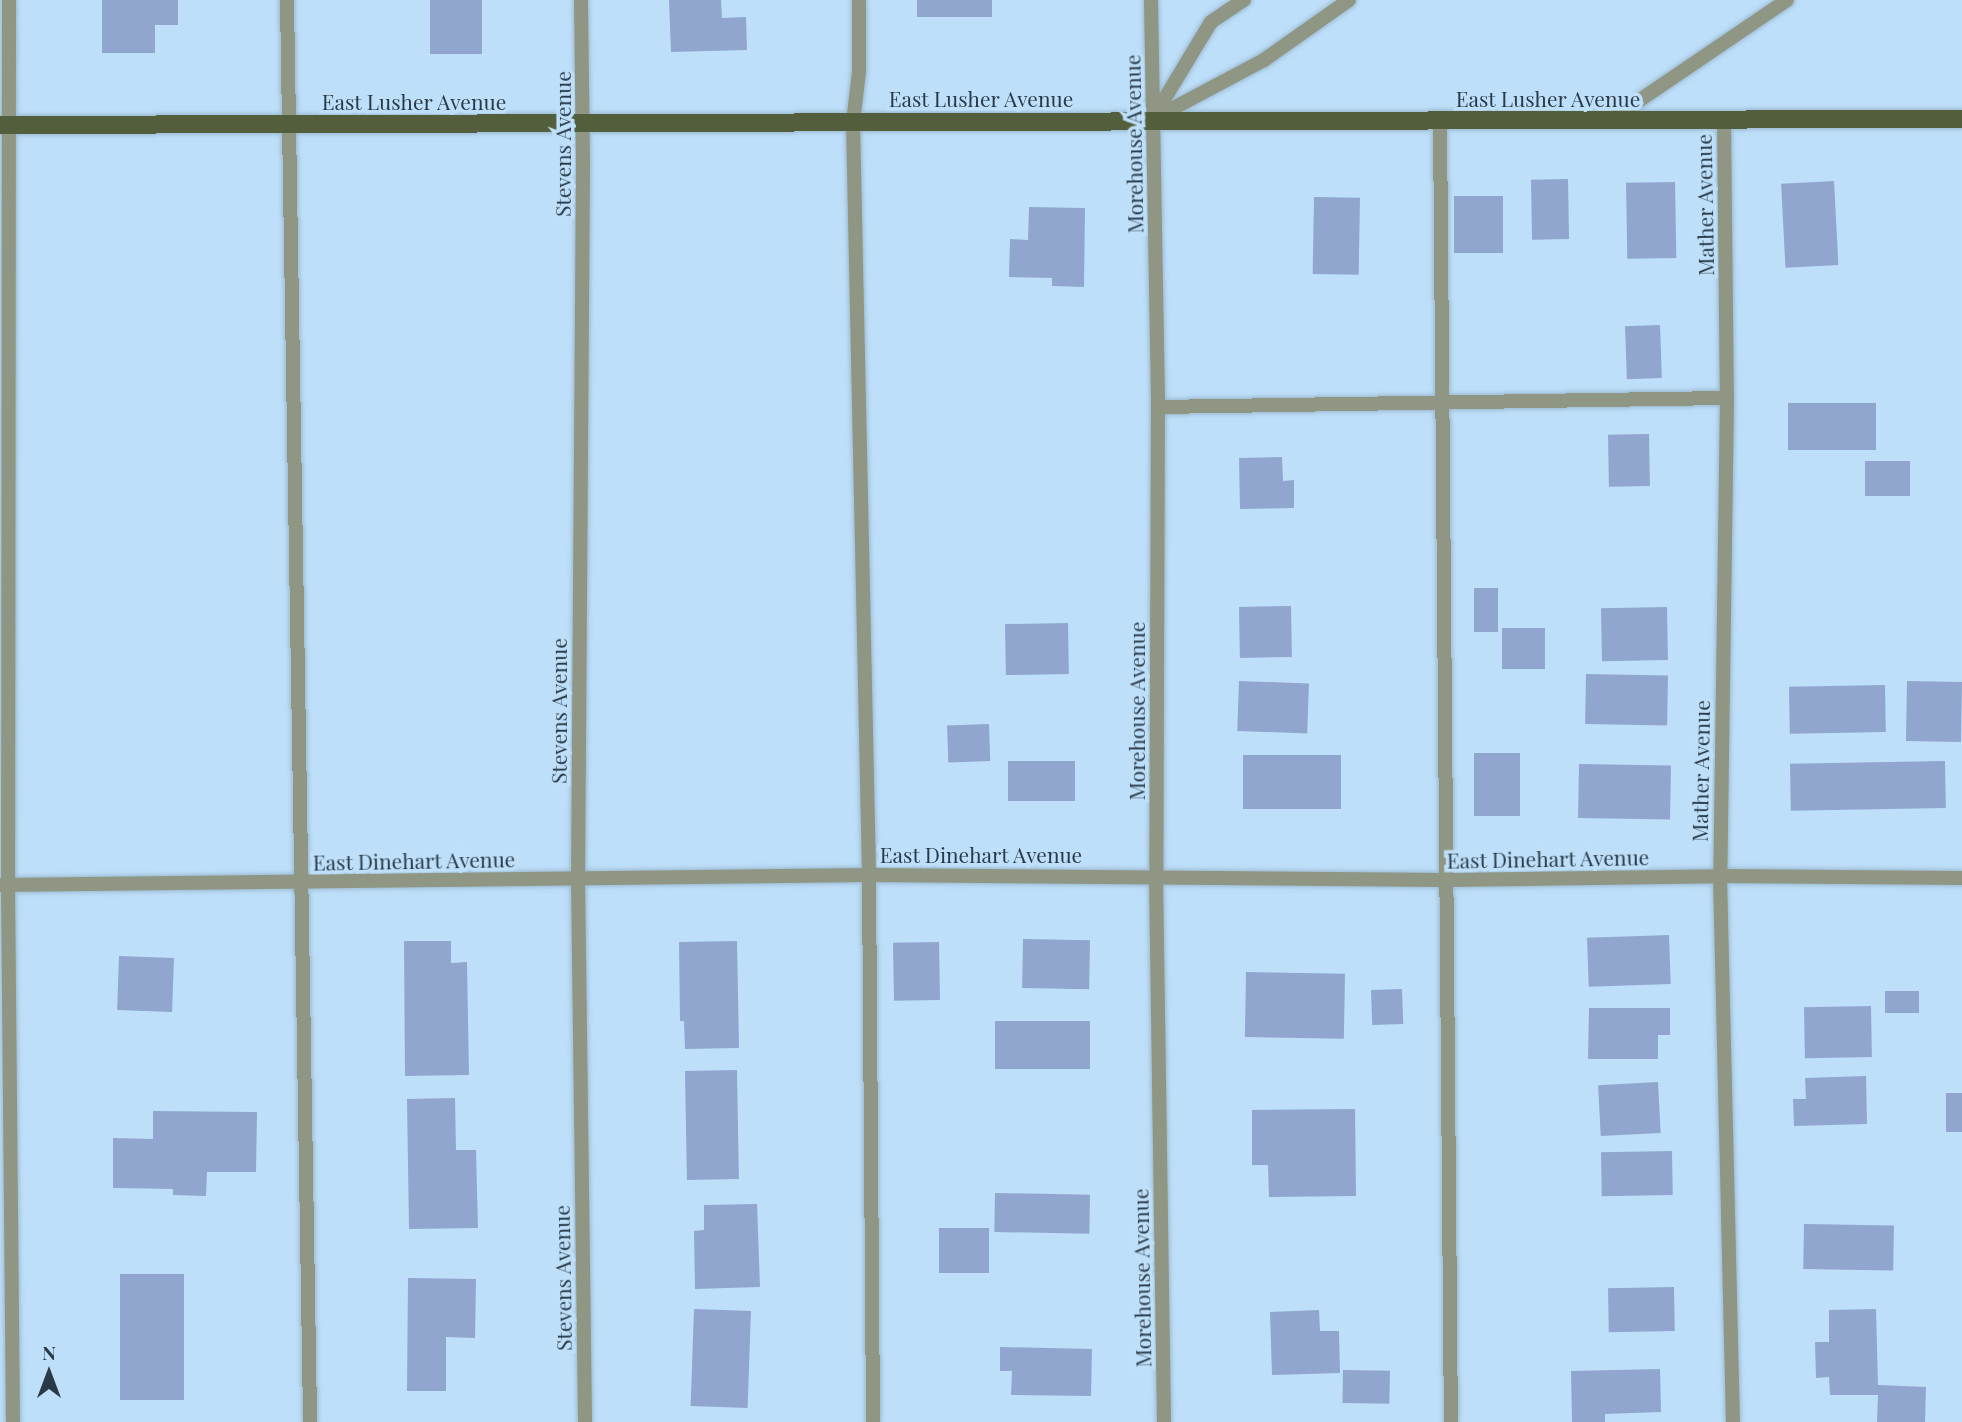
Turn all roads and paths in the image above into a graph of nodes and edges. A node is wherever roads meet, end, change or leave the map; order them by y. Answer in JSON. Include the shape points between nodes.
{"nodes":[{"id":1,"x":9,"y":0,"type":"edge"},
{"id":2,"x":287,"y":0,"type":"edge"},
{"id":3,"x":581,"y":0,"type":"edge"},
{"id":4,"x":859,"y":0,"type":"edge"},
{"id":5,"x":1151,"y":0,"type":"edge"},
{"id":6,"x":1244,"y":0,"type":"edge"},
{"id":7,"x":1349,"y":0,"type":"edge"},
{"id":8,"x":1787,"y":0,"type":"edge"},
{"id":9,"x":1962,"y":119,"type":"edge"},
{"id":10,"x":1153,"y":120,"type":"junction"},
{"id":11,"x":1440,"y":120,"type":"junction"},
{"id":12,"x":1609,"y":121,"type":"junction"},
{"id":13,"x":1724,"y":121,"type":"junction"},
{"id":14,"x":853,"y":122,"type":"junction"},
{"id":15,"x":289,"y":123,"type":"junction"},
{"id":16,"x":583,"y":123,"type":"junction"},
{"id":17,"x":6,"y":125,"type":"edge"},
{"id":18,"x":1727,"y":398,"type":"junction"},
{"id":19,"x":1442,"y":405,"type":"junction"},
{"id":20,"x":1158,"y":407,"type":"junction"},
{"id":21,"x":869,"y":875,"type":"junction"},
{"id":22,"x":1157,"y":876,"type":"junction"},
{"id":23,"x":1720,"y":876,"type":"junction"},
{"id":24,"x":578,"y":878,"type":"junction"},
{"id":25,"x":1962,"y":878,"type":"edge"},
{"id":26,"x":1446,"y":880,"type":"junction"},
{"id":27,"x":299,"y":883,"type":"junction"},
{"id":28,"x":4,"y":885,"type":"edge"},
{"id":29,"x":13,"y":1422,"type":"edge"},
{"id":30,"x":310,"y":1422,"type":"edge"},
{"id":31,"x":585,"y":1422,"type":"edge"},
{"id":32,"x":873,"y":1422,"type":"edge"},
{"id":33,"x":1164,"y":1422,"type":"edge"},
{"id":34,"x":1451,"y":1422,"type":"edge"},
{"id":35,"x":1733,"y":1422,"type":"edge"}],
"edges":[{"from":1,"to":17,"type":"street"},
{"from":2,"to":15,"type":"street"},
{"from":3,"to":16,"type":"street","name":"Stevens Avenue"},
{"from":4,"to":14,"type":"street","via":[[859,72]]},
{"from":5,"to":10,"type":"street","name":"Morehouse Avenue"},
{"from":6,"to":10,"type":"street","via":[[1211,22]]},
{"from":7,"to":10,"type":"street","via":[[1264,60]]},
{"from":8,"to":12,"type":"street"},
{"from":9,"to":13,"type":"main road","name":"East Lusher Avenue"},
{"from":10,"to":11,"type":"main road","name":"East Lusher Avenue"},
{"from":10,"to":14,"type":"main road","name":"East Lusher Avenue"},
{"from":10,"to":20,"type":"street","name":"Morehouse Avenue"},
{"from":11,"to":12,"type":"main road","name":"East Lusher Avenue"},
{"from":11,"to":19,"type":"street"},
{"from":12,"to":13,"type":"main road","name":"East Lusher Avenue"},
{"from":13,"to":18,"type":"street","name":"Mather Avenue"},
{"from":14,"to":16,"type":"main road","name":"East Lusher Avenue"},
{"from":14,"to":21,"type":"street"},
{"from":15,"to":16,"type":"main road","name":"East Lusher Avenue"},
{"from":15,"to":17,"type":"main road","name":"East Lusher Avenue"},
{"from":15,"to":27,"type":"street"},
{"from":16,"to":24,"type":"street","name":"Stevens Avenue"},
{"from":17,"to":28,"type":"street"},
{"from":18,"to":19,"type":"street"},
{"from":18,"to":23,"type":"street","name":"Mather Avenue"},
{"from":19,"to":20,"type":"street"},
{"from":19,"to":26,"type":"street"},
{"from":20,"to":22,"type":"street","name":"Morehouse Avenue"},
{"from":21,"to":22,"type":"street","name":"East Dinehart Avenue"},
{"from":21,"to":24,"type":"street","name":"East Dinehart Avenue"},
{"from":21,"to":32,"type":"street"},
{"from":22,"to":26,"type":"street","name":"East Dinehart Avenue"},
{"from":22,"to":33,"type":"street","name":"Morehouse Avenue"},
{"from":23,"to":25,"type":"street","name":"East Dinehart Avenue"},
{"from":23,"to":26,"type":"street","name":"East Dinehart Avenue"},
{"from":23,"to":35,"type":"street","name":"Mather Avenue"},
{"from":24,"to":27,"type":"street","name":"East Dinehart Avenue"},
{"from":24,"to":31,"type":"street","name":"Stevens Avenue"},
{"from":26,"to":34,"type":"street"},
{"from":27,"to":28,"type":"street","name":"East Dinehart Avenue"},
{"from":27,"to":30,"type":"street"},
{"from":28,"to":29,"type":"street"}]}
